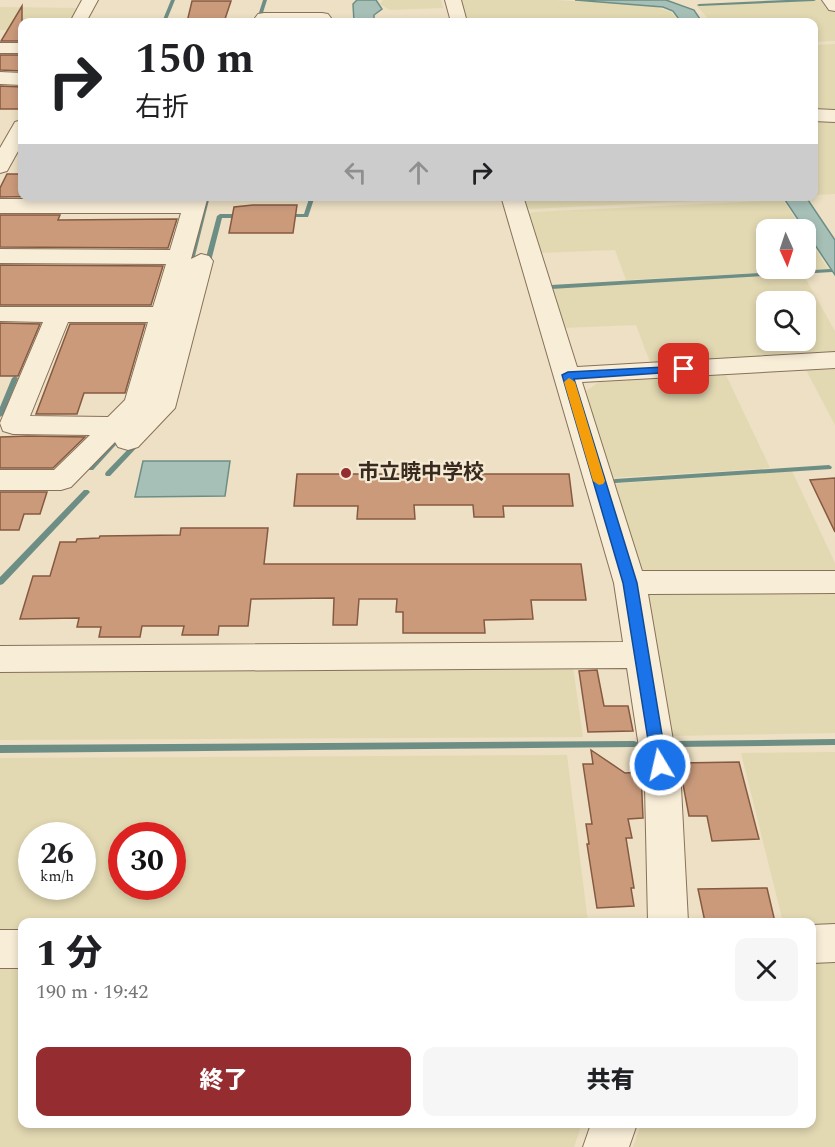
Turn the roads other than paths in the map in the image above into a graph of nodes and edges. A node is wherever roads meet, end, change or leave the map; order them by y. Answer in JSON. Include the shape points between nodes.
{"nodes":[{"id":1,"x":90,"y":0,"type":"edge"},
{"id":2,"x":453,"y":0,"type":"edge"},
{"id":3,"x":830,"y":0,"type":"edge"},
{"id":4,"x":835,"y":6,"type":"edge"},
{"id":5,"x":259,"y":15,"type":"edge"},
{"id":6,"x":80,"y":18,"type":"edge"},
{"id":7,"x":322,"y":18,"type":"dead end"},
{"id":8,"x":458,"y":18,"type":"edge"},
{"id":9,"x":0,"y":48,"type":"edge"},
{"id":10,"x":18,"y":48,"type":"edge"},
{"id":11,"x":0,"y":78,"type":"edge"},
{"id":12,"x":18,"y":79,"type":"edge"},
{"id":13,"x":818,"y":115,"type":"edge"},
{"id":14,"x":835,"y":116,"type":"edge"},
{"id":15,"x":0,"y":125,"type":"edge"},
{"id":16,"x":18,"y":125,"type":"edge"},
{"id":17,"x":18,"y":137,"type":"edge"},
{"id":18,"x":9,"y":163,"type":"edge"},
{"id":19,"x":170,"y":201,"type":"edge"},
{"id":20,"x":204,"y":201,"type":"edge"},
{"id":21,"x":204,"y":201,"type":"edge"},
{"id":22,"x":514,"y":201,"type":"edge"},
{"id":23,"x":0,"y":206,"type":"edge"},
{"id":24,"x":0,"y":256,"type":"edge"},
{"id":25,"x":180,"y":257,"type":"junction"},
{"id":26,"x":0,"y":314,"type":"edge"},
{"id":27,"x":58,"y":315,"type":"junction"},
{"id":28,"x":163,"y":315,"type":"junction"},
{"id":29,"x":835,"y":360,"type":"edge"},
{"id":30,"x":568,"y":375,"type":"junction"},
{"id":31,"x":113,"y":426,"type":"junction"},
{"id":32,"x":0,"y":480,"type":"edge"},
{"id":33,"x":61,"y":480,"type":"junction"},
{"id":34,"x":835,"y":582,"type":"edge"},
{"id":35,"x":630,"y":583,"type":"junction"},
{"id":36,"x":642,"y":655,"type":"junction"},
{"id":37,"x":0,"y":659,"type":"edge"},
{"id":38,"x":668,"y":918,"type":"edge"},
{"id":39,"x":816,"y":944,"type":"edge"},
{"id":40,"x":835,"y":944,"type":"edge"},
{"id":41,"x":0,"y":949,"type":"edge"},
{"id":42,"x":18,"y":949,"type":"edge"},
{"id":43,"x":613,"y":1128,"type":"edge"},
{"id":44,"x":606,"y":1147,"type":"edge"}],
"edges":[{"from":1,"to":6,"type":"street"},
{"from":2,"to":8,"type":"street"},
{"from":3,"to":4,"type":"street"},
{"from":5,"to":7,"type":"street"},
{"from":9,"to":10,"type":"street"},
{"from":11,"to":12,"type":"street"},
{"from":13,"to":14,"type":"street"},
{"from":15,"to":16,"type":"street"},
{"from":17,"to":18,"type":"street"},
{"from":19,"to":23,"type":"street"},
{"from":20,"to":25,"type":"street"},
{"from":21,"to":33,"type":"street","via":[[161,408],[89,480]]},
{"from":22,"to":30,"type":"street"},
{"from":24,"to":25,"type":"street"},
{"from":25,"to":28,"type":"street"},
{"from":26,"to":27,"type":"street"},
{"from":27,"to":28,"type":"street"},
{"from":27,"to":31,"type":"street","via":[[12,425]]},
{"from":28,"to":31,"type":"street","via":[[138,403]]},
{"from":29,"to":30,"type":"street"},
{"from":30,"to":35,"type":"street"},
{"from":31,"to":33,"type":"street"},
{"from":32,"to":33,"type":"street"},
{"from":34,"to":35,"type":"street"},
{"from":35,"to":36,"type":"street"},
{"from":36,"to":37,"type":"street"},
{"from":36,"to":38,"type":"street","via":[[663,787]]},
{"from":39,"to":40,"type":"street"},
{"from":41,"to":42,"type":"street"},
{"from":43,"to":44,"type":"street"}]}
